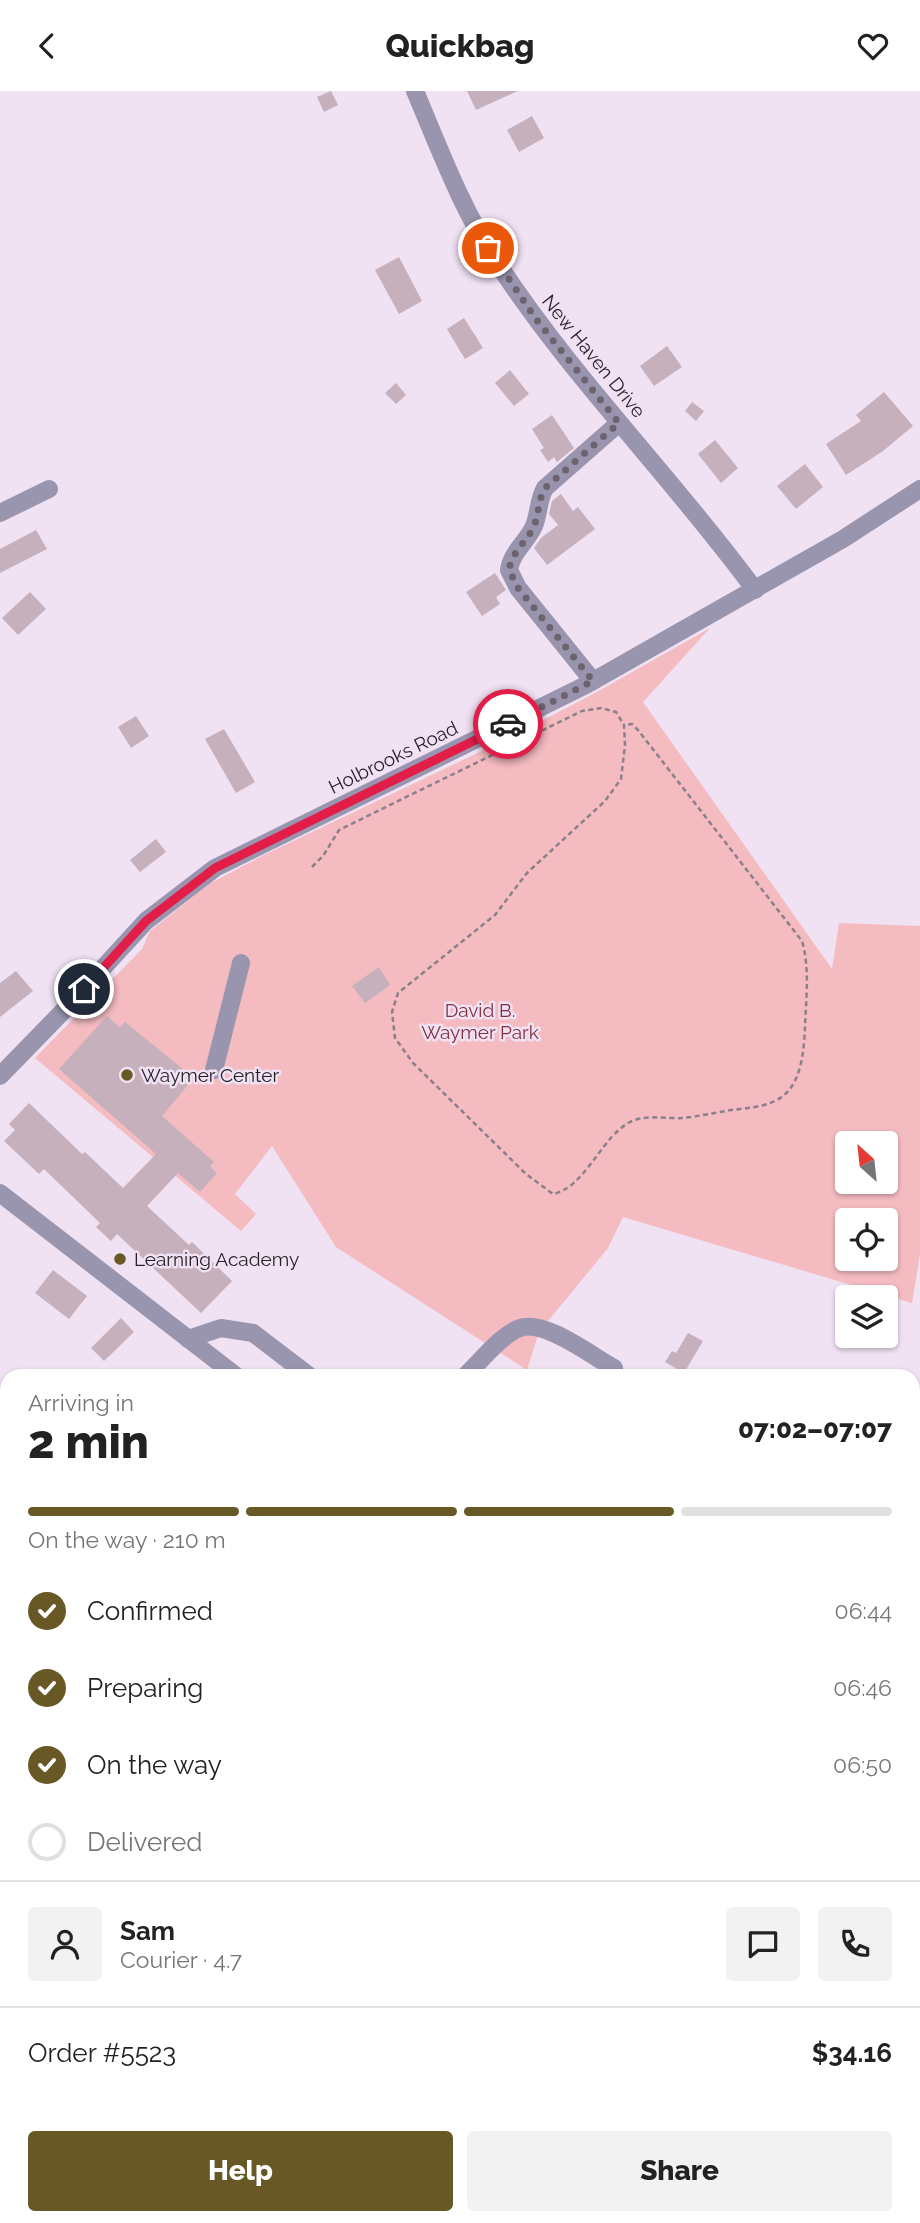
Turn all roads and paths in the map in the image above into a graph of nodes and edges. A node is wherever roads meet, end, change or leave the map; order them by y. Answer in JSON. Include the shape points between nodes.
{"nodes":[{"id":1,"x":415,"y":91,"type":"edge"},
{"id":2,"x":619,"y":423,"type":"junction"},
{"id":3,"x":49,"y":489,"type":"dead end"},
{"id":4,"x":920,"y":489,"type":"edge"},
{"id":5,"x":0,"y":513,"type":"edge"},
{"id":6,"x":755,"y":590,"type":"junction"},
{"id":7,"x":593,"y":681,"type":"junction"},
{"id":8,"x":624,"y":725,"type":"junction"},
{"id":9,"x":313,"y":867,"type":"dead end"},
{"id":10,"x":240,"y":963,"type":"dead end"},
{"id":11,"x":214,"y":1070,"type":"dead end"},
{"id":12,"x":0,"y":1076,"type":"edge"},
{"id":13,"x":0,"y":1193,"type":"edge"},
{"id":14,"x":188,"y":1339,"type":"junction"},
{"id":15,"x":614,"y":1368,"type":"dead end"},
{"id":16,"x":227,"y":1369,"type":"edge"},
{"id":17,"x":300,"y":1369,"type":"edge"},
{"id":18,"x":473,"y":1369,"type":"edge"}],
"edges":[{"from":1,"to":2,"type":"street","name":"New Haven Drive","via":[[468,213],[497,263]]},
{"from":2,"to":6,"type":"street","name":"New Haven Drive"},
{"from":2,"to":7,"type":"street","via":[[545,488],[535,524],[509,570],[518,588]]},
{"from":3,"to":5,"type":"street"},
{"from":4,"to":6,"type":"street","name":"Holbrooks Road"},
{"from":6,"to":7,"type":"street","name":"Holbrooks Road"},
{"from":7,"to":12,"type":"street","name":"Holbrooks Road","via":[[198,879],[146,921]]},
{"from":8,"to":8,"type":"path","via":[[621,779],[606,801],[527,873],[495,915],[398,993],[392,1012],[395,1038],[413,1063],[526,1174],[553,1194],[572,1184],[632,1121],[760,1106],[783,1096],[795,1080],[804,1050],[807,957],[802,941],[638,730],[632,724]]},
{"from":8,"to":9,"type":"path","via":[[616,712],[601,708],[582,711],[339,830]]},
{"from":10,"to":11,"type":"street"},
{"from":13,"to":14,"type":"street"},
{"from":14,"to":16,"type":"street"},
{"from":14,"to":17,"type":"street","via":[[221,1328],[253,1333]]},
{"from":15,"to":18,"type":"street","via":[[533,1325],[508,1335]]}]}
